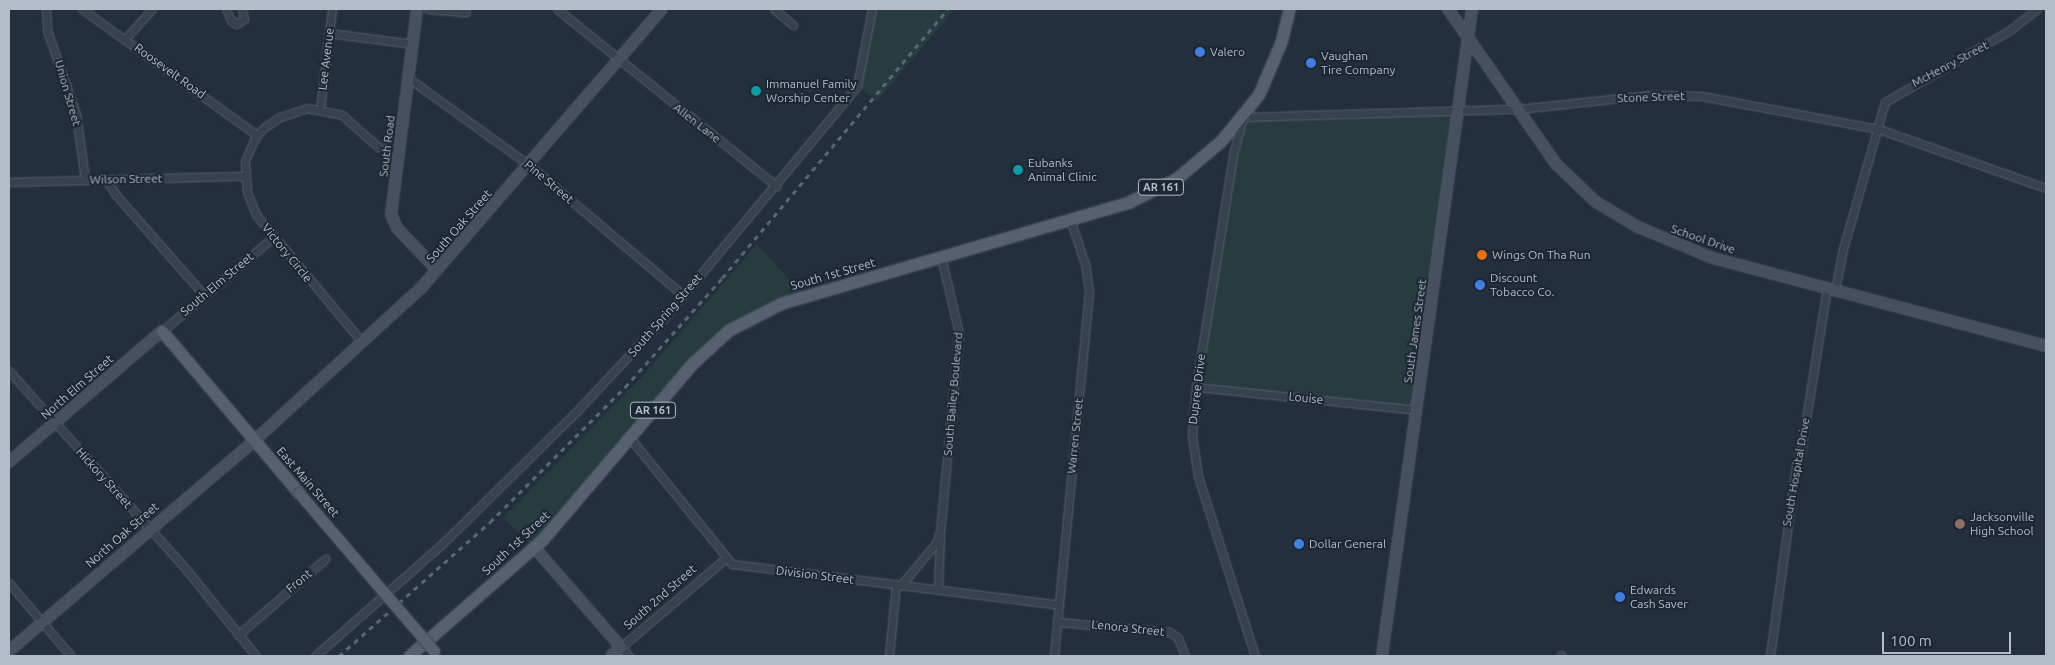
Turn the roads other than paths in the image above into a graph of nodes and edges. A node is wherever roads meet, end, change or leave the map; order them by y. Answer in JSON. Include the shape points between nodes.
{"nodes":[{"id":1,"x":46,"y":9,"type":"edge"},
{"id":2,"x":82,"y":9,"type":"edge"},
{"id":3,"x":152,"y":9,"type":"edge"},
{"id":4,"x":226,"y":9,"type":"edge"},
{"id":5,"x":242,"y":9,"type":"edge"},
{"id":6,"x":332,"y":9,"type":"edge"},
{"id":7,"x":417,"y":9,"type":"edge"},
{"id":8,"x":428,"y":9,"type":"edge"},
{"id":9,"x":557,"y":9,"type":"edge"},
{"id":10,"x":662,"y":9,"type":"edge"},
{"id":11,"x":774,"y":9,"type":"edge"},
{"id":12,"x":872,"y":9,"type":"edge"},
{"id":13,"x":1289,"y":9,"type":"edge"},
{"id":14,"x":1448,"y":9,"type":"edge"},
{"id":15,"x":1472,"y":9,"type":"edge"},
{"id":16,"x":2037,"y":9,"type":"edge"},
{"id":17,"x":466,"y":12,"type":"dead end"},
{"id":18,"x":794,"y":24,"type":"dead end"},
{"id":19,"x":329,"y":33,"type":"junction"},
{"id":20,"x":1468,"y":38,"type":"junction"},
{"id":21,"x":126,"y":39,"type":"junction"},
{"id":22,"x":412,"y":44,"type":"junction"},
{"id":23,"x":619,"y":60,"type":"junction"},
{"id":24,"x":408,"y":78,"type":"junction"},
{"id":25,"x":1518,"y":109,"type":"junction"},
{"id":26,"x":320,"y":110,"type":"junction"},
{"id":27,"x":1459,"y":112,"type":"junction"},
{"id":28,"x":1243,"y":117,"type":"junction"},
{"id":29,"x":1879,"y":128,"type":"junction"},
{"id":30,"x":257,"y":135,"type":"junction"},
{"id":31,"x":398,"y":150,"type":"junction"},
{"id":32,"x":529,"y":165,"type":"junction"},
{"id":33,"x":244,"y":176,"type":"junction"},
{"id":34,"x":85,"y":180,"type":"junction"},
{"id":35,"x":106,"y":180,"type":"junction"},
{"id":36,"x":9,"y":182,"type":"edge"},
{"id":37,"x":776,"y":186,"type":"junction"},
{"id":38,"x":2046,"y":188,"type":"edge"},
{"id":39,"x":1070,"y":219,"type":"junction"},
{"id":40,"x":272,"y":238,"type":"junction"},
{"id":41,"x":941,"y":257,"type":"junction"},
{"id":42,"x":437,"y":270,"type":"junction"},
{"id":43,"x":1831,"y":289,"type":"junction"},
{"id":44,"x":204,"y":295,"type":"junction"},
{"id":45,"x":683,"y":296,"type":"junction"},
{"id":46,"x":162,"y":331,"type":"junction"},
{"id":47,"x":362,"y":342,"type":"junction"},
{"id":48,"x":2046,"y":346,"type":"edge"},
{"id":49,"x":9,"y":371,"type":"edge"},
{"id":50,"x":1196,"y":387,"type":"junction"},
{"id":51,"x":1417,"y":410,"type":"junction"},
{"id":52,"x":54,"y":424,"type":"junction"},
{"id":53,"x":630,"y":438,"type":"junction"},
{"id":54,"x":254,"y":441,"type":"junction"},
{"id":55,"x":9,"y":462,"type":"edge"},
{"id":56,"x":149,"y":528,"type":"junction"},
{"id":57,"x":940,"y":532,"type":"junction"},
{"id":58,"x":534,"y":547,"type":"junction"},
{"id":59,"x":726,"y":558,"type":"junction"},
{"id":60,"x":325,"y":559,"type":"dead end"},
{"id":61,"x":9,"y":584,"type":"edge"},
{"id":62,"x":898,"y":585,"type":"junction"},
{"id":63,"x":938,"y":589,"type":"junction"},
{"id":64,"x":1059,"y":605,"type":"junction"},
{"id":65,"x":1057,"y":622,"type":"junction"},
{"id":66,"x":42,"y":623,"type":"junction"},
{"id":67,"x":238,"y":635,"type":"junction"},
{"id":68,"x":621,"y":647,"type":"junction"},
{"id":69,"x":9,"y":650,"type":"edge"},
{"id":70,"x":436,"y":653,"type":"edge"},
{"id":71,"x":412,"y":654,"type":"edge"},
{"id":72,"x":71,"y":656,"type":"edge"},
{"id":73,"x":256,"y":656,"type":"edge"},
{"id":74,"x":316,"y":656,"type":"edge"},
{"id":75,"x":611,"y":656,"type":"edge"},
{"id":76,"x":629,"y":656,"type":"edge"},
{"id":77,"x":889,"y":656,"type":"edge"},
{"id":78,"x":1054,"y":656,"type":"edge"},
{"id":79,"x":1185,"y":656,"type":"edge"},
{"id":80,"x":1255,"y":656,"type":"edge"},
{"id":81,"x":1382,"y":656,"type":"edge"},
{"id":82,"x":1770,"y":656,"type":"edge"}],
"edges":[{"from":1,"to":34,"type":"street","name":"Union Street","via":[[47,30],[76,114]]},
{"from":2,"to":21,"type":"street","name":"Roosevelt Road"},
{"from":3,"to":21,"type":"street"},
{"from":4,"to":5,"type":"street","via":[[236,24],[244,19]]},
{"from":6,"to":19,"type":"street","name":"Lee Avenue"},
{"from":7,"to":22,"type":"street","name":"South Road"},
{"from":8,"to":17,"type":"street"},
{"from":9,"to":23,"type":"street","name":"Allen Lane"},
{"from":10,"to":23,"type":"street","name":"South Oak Street"},
{"from":11,"to":18,"type":"street"},
{"from":12,"to":37,"type":"street","name":"South Spring Street","via":[[857,86]]},
{"from":13,"to":28,"type":"main road","name":"South 1st Street","number":"AR 161","via":[[1259,94]]},
{"from":14,"to":20,"type":"street","name":"School Drive"},
{"from":15,"to":20,"type":"street","name":"South James Street"},
{"from":16,"to":29,"type":"street","name":"McHenry Street","via":[[1975,51],[1889,97]]},
{"from":19,"to":22,"type":"street"},
{"from":19,"to":26,"type":"street","name":"Lee Avenue"},
{"from":20,"to":25,"type":"street","name":"School Drive"},
{"from":20,"to":27,"type":"street","name":"South James Street"},
{"from":21,"to":30,"type":"street","name":"Roosevelt Road"},
{"from":22,"to":24,"type":"street","name":"South Road"},
{"from":23,"to":32,"type":"street","name":"South Oak Street"},
{"from":23,"to":37,"type":"street","name":"Allen Lane"},
{"from":24,"to":31,"type":"street","name":"South Road"},
{"from":24,"to":32,"type":"street","name":"Pine Street"},
{"from":25,"to":27,"type":"street","name":"Stone Street"},
{"from":25,"to":29,"type":"street","name":"Stone Street","via":[[1650,95],[1689,96]]},
{"from":25,"to":43,"type":"street","name":"School Drive","via":[[1556,164],[1586,194],[1613,213],[1688,250]]},
{"from":26,"to":30,"type":"street","name":"Victory Circle","via":[[296,110],[280,117]]},
{"from":26,"to":31,"type":"street","name":"Victory Circle","via":[[347,118],[378,147]]},
{"from":27,"to":28,"type":"street","name":"Stone Street"},
{"from":27,"to":51,"type":"street","name":"South James Street"},
{"from":28,"to":39,"type":"main road","name":"South 1st Street","number":"AR 161","via":[[1221,141],[1177,178],[1129,202]]},
{"from":28,"to":50,"type":"street","name":"Dupree Drive","via":[[1234,152]]},
{"from":29,"to":38,"type":"street","name":"Stone Street"},
{"from":29,"to":43,"type":"street","name":"McHenry Street"},
{"from":30,"to":33,"type":"street","name":"Victory Circle","via":[[249,147]]},
{"from":31,"to":42,"type":"street","name":"South Road","via":[[392,220]]},
{"from":32,"to":42,"type":"street","name":"South Oak Street"},
{"from":32,"to":45,"type":"street","name":"Pine Street"},
{"from":33,"to":35,"type":"street","name":"Wilson Street"},
{"from":33,"to":40,"type":"street","name":"Victory Circle","via":[[252,206]]},
{"from":34,"to":35,"type":"street","name":"Wilson Street"},
{"from":34,"to":36,"type":"street","name":"Wilson Street"},
{"from":35,"to":44,"type":"street"},
{"from":37,"to":45,"type":"street","name":"South Spring Street"},
{"from":39,"to":41,"type":"main road","name":"South 1st Street","number":"AR 161"},
{"from":39,"to":64,"type":"street","name":"Warren Street","via":[[1085,264],[1089,291]]},
{"from":40,"to":44,"type":"street","name":"South Elm Street"},
{"from":40,"to":47,"type":"street","name":"Victory Circle"},
{"from":41,"to":53,"type":"main road","name":"South 1st Street","number":"AR 161","via":[[782,303],[739,324],[701,354]]},
{"from":41,"to":57,"type":"street","name":"South Bailey Boulevard","via":[[959,333]]},
{"from":42,"to":47,"type":"street","name":"South Oak Street"},
{"from":43,"to":48,"type":"street","name":"School Drive"},
{"from":43,"to":82,"type":"street","name":"South Hospital Drive","via":[[1796,465]]},
{"from":44,"to":46,"type":"street","name":"South Elm Street"},
{"from":45,"to":74,"type":"street","name":"South Spring Street","via":[[575,413],[399,582]]},
{"from":46,"to":52,"type":"street","name":"North Elm Street"},
{"from":46,"to":54,"type":"main road","name":"East Main Street"},
{"from":47,"to":54,"type":"street","name":"South Oak Street"},
{"from":49,"to":52,"type":"street","name":"Hickory Street"},
{"from":50,"to":51,"type":"street","name":"Louise"},
{"from":50,"to":80,"type":"street","name":"Dupree Drive","via":[[1192,436],[1198,476]]},
{"from":51,"to":81,"type":"street","name":"South James Street"},
{"from":52,"to":55,"type":"street","name":"North Elm Street"},
{"from":52,"to":56,"type":"street","name":"Hickory Street"},
{"from":53,"to":58,"type":"main road","name":"South 1st Street","number":"AR 161"},
{"from":53,"to":59,"type":"street"},
{"from":54,"to":56,"type":"street","name":"North Oak Street"},
{"from":54,"to":70,"type":"main road","name":"East Main Street","bridge":true},
{"from":56,"to":66,"type":"street","name":"North Oak Street"},
{"from":56,"to":67,"type":"street","name":"Hickory Street"},
{"from":57,"to":62,"type":"street","name":"South Bailey Boulevard","via":[[936,543]]},
{"from":57,"to":63,"type":"street","name":"South Bailey Boulevard"},
{"from":58,"to":68,"type":"street"},
{"from":58,"to":71,"type":"main road","name":"South 1st Street","number":"AR 161"},
{"from":59,"to":62,"type":"street","name":"Division Street","via":[[739,565]]},
{"from":59,"to":68,"type":"street","name":"South 2nd Street"},
{"from":60,"to":67,"type":"street","name":"Front"},
{"from":61,"to":66,"type":"street"},
{"from":62,"to":63,"type":"street","name":"Division Street"},
{"from":62,"to":77,"type":"street"},
{"from":63,"to":64,"type":"street","name":"Division Street"},
{"from":64,"to":65,"type":"street","name":"Warren Street"},
{"from":65,"to":78,"type":"street","name":"Warren Street"},
{"from":65,"to":79,"type":"street","name":"Lenora Street","via":[[1170,632],[1178,638]]},
{"from":66,"to":69,"type":"street","name":"North Oak Street"},
{"from":66,"to":72,"type":"street"},
{"from":67,"to":73,"type":"street","name":"Hickory Street"},
{"from":68,"to":75,"type":"street","name":"South 2nd Street"},
{"from":68,"to":76,"type":"street"}]}
